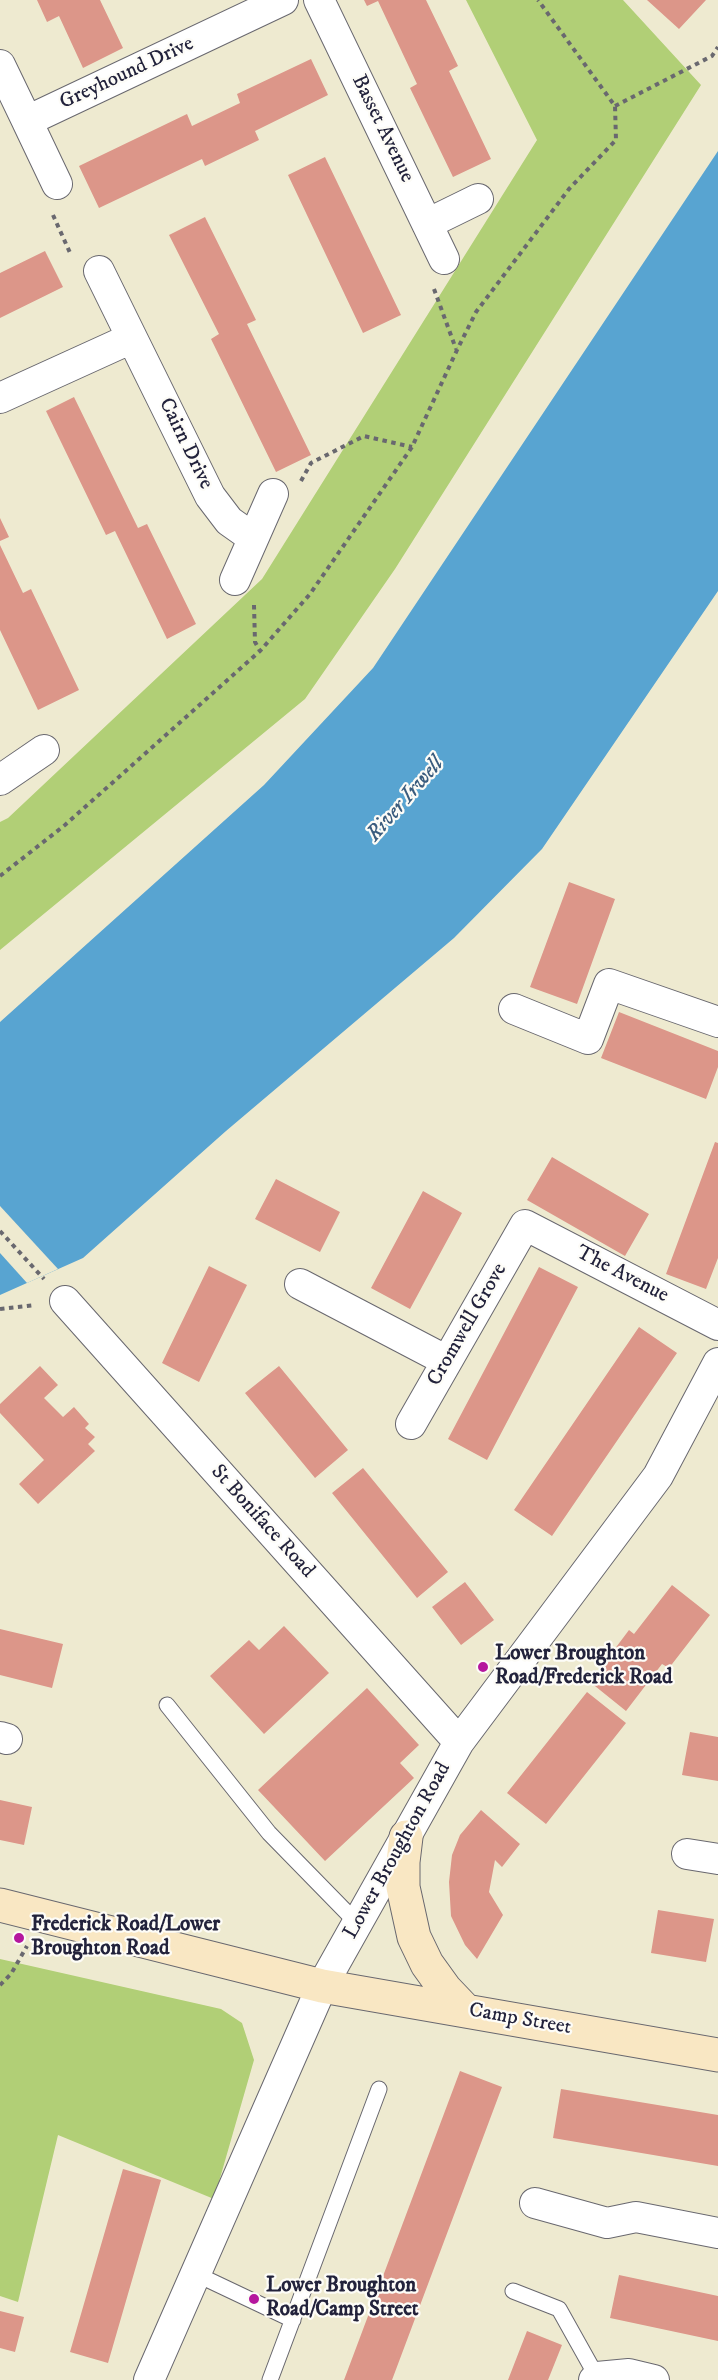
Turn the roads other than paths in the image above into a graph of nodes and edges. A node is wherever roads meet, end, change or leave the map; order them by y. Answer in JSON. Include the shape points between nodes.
{"nodes":[{"id":1,"x":283,"y":0,"type":"edge"},
{"id":2,"x":319,"y":0,"type":"edge"},
{"id":3,"x":0,"y":65,"type":"edge"},
{"id":4,"x":27,"y":121,"type":"junction"},
{"id":5,"x":57,"y":184,"type":"road end"},
{"id":6,"x":478,"y":199,"type":"dead end"},
{"id":7,"x":427,"y":224,"type":"junction"},
{"id":8,"x":444,"y":259,"type":"road end"},
{"id":9,"x":99,"y":270,"type":"road end"},
{"id":10,"x":132,"y":338,"type":"junction"},
{"id":11,"x":0,"y":398,"type":"edge"},
{"id":12,"x":235,"y":580,"type":"road end"},
{"id":13,"x":44,"y":750,"type":"dead end"},
{"id":14,"x":0,"y":780,"type":"edge"},
{"id":15,"x":514,"y":1009,"type":"dead end"},
{"id":16,"x":718,"y":1022,"type":"edge"},
{"id":17,"x":525,"y":1225,"type":"joint"},
{"id":18,"x":300,"y":1284,"type":"dead end"},
{"id":19,"x":65,"y":1301,"type":"road end"},
{"id":20,"x":718,"y":1324,"type":"edge"},
{"id":21,"x":447,"y":1361,"type":"junction"},
{"id":22,"x":718,"y":1363,"type":"edge"},
{"id":23,"x":411,"y":1424,"type":"dead end"},
{"id":24,"x":167,"y":1705,"type":"dead end"},
{"id":25,"x":459,"y":1742,"type":"junction"},
{"id":26,"x":406,"y":1837,"type":"junction"},
{"id":27,"x":687,"y":1854,"type":"dead end"},
{"id":28,"x":718,"y":1859,"type":"edge"},
{"id":29,"x":0,"y":1905,"type":"edge"},
{"id":30,"x":357,"y":1923,"type":"junction"},
{"id":31,"x":322,"y":1986,"type":"junction"},
{"id":32,"x":466,"y":2011,"type":"junction"},
{"id":33,"x":718,"y":2055,"type":"edge"},
{"id":34,"x":380,"y":2089,"type":"dead end"},
{"id":35,"x":535,"y":2203,"type":"dead end"},
{"id":36,"x":718,"y":2233,"type":"edge"},
{"id":37,"x":196,"y":2274,"type":"junction"},
{"id":38,"x":513,"y":2291,"type":"dead end"},
{"id":39,"x":293,"y":2320,"type":"junction"},
{"id":40,"x":595,"y":2379,"type":"edge"},
{"id":41,"x":149,"y":2380,"type":"edge"},
{"id":42,"x":270,"y":2380,"type":"edge"},
{"id":43,"x":654,"y":2380,"type":"edge"}],
"edges":[{"from":1,"to":4,"type":"street","name":"Greyhound Drive"},
{"from":2,"to":7,"type":"street","name":"Basset Avenue"},
{"from":3,"to":4,"type":"street"},
{"from":4,"to":5,"type":"street"},
{"from":6,"to":7,"type":"street"},
{"from":7,"to":8,"type":"street","name":"Basset Avenue"},
{"from":9,"to":10,"type":"street","name":"Cairn Drive"},
{"from":10,"to":11,"type":"street"},
{"from":10,"to":12,"type":"street","name":"Cairn Drive","via":[[210,496],[229,521],[262,517]]},
{"from":13,"to":14,"type":"street"},
{"from":15,"to":16,"type":"street","via":[[588,1040],[609,984]]},
{"from":17,"to":20,"type":"street","name":"The Avenue"},
{"from":17,"to":21,"type":"street","name":"Cromwell Grove"},
{"from":18,"to":21,"type":"street"},
{"from":19,"to":25,"type":"street","name":"St Boniface Road"},
{"from":21,"to":23,"type":"street","name":"Cromwell Grove"},
{"from":22,"to":25,"type":"street","name":"Lower Broughton Road","via":[[658,1476]]},
{"from":24,"to":30,"type":"lane","via":[[269,1833]]},
{"from":25,"to":26,"type":"street","name":"Lower Broughton Road"},
{"from":26,"to":30,"type":"street","name":"Lower Broughton Road"},
{"from":26,"to":32,"type":"main road","via":[[403,1887],[414,1937],[445,1989]]},
{"from":27,"to":28,"type":"street"},
{"from":29,"to":31,"type":"main road","name":"Camp Street"},
{"from":30,"to":31,"type":"street","name":"Lower Broughton Road"},
{"from":31,"to":32,"type":"main road","name":"Camp Street"},
{"from":31,"to":37,"type":"street","name":"Lower Broughton Road"},
{"from":32,"to":33,"type":"main road","name":"Camp Street"},
{"from":34,"to":39,"type":"lane"},
{"from":35,"to":36,"type":"street","via":[[607,2223],[636,2217]]},
{"from":37,"to":39,"type":"lane"},
{"from":37,"to":41,"type":"street","name":"Lower Broughton Road"},
{"from":38,"to":40,"type":"lane","via":[[559,2309]]},
{"from":39,"to":42,"type":"lane"},
{"from":40,"to":43,"type":"street","via":[[629,2374]]}]}
